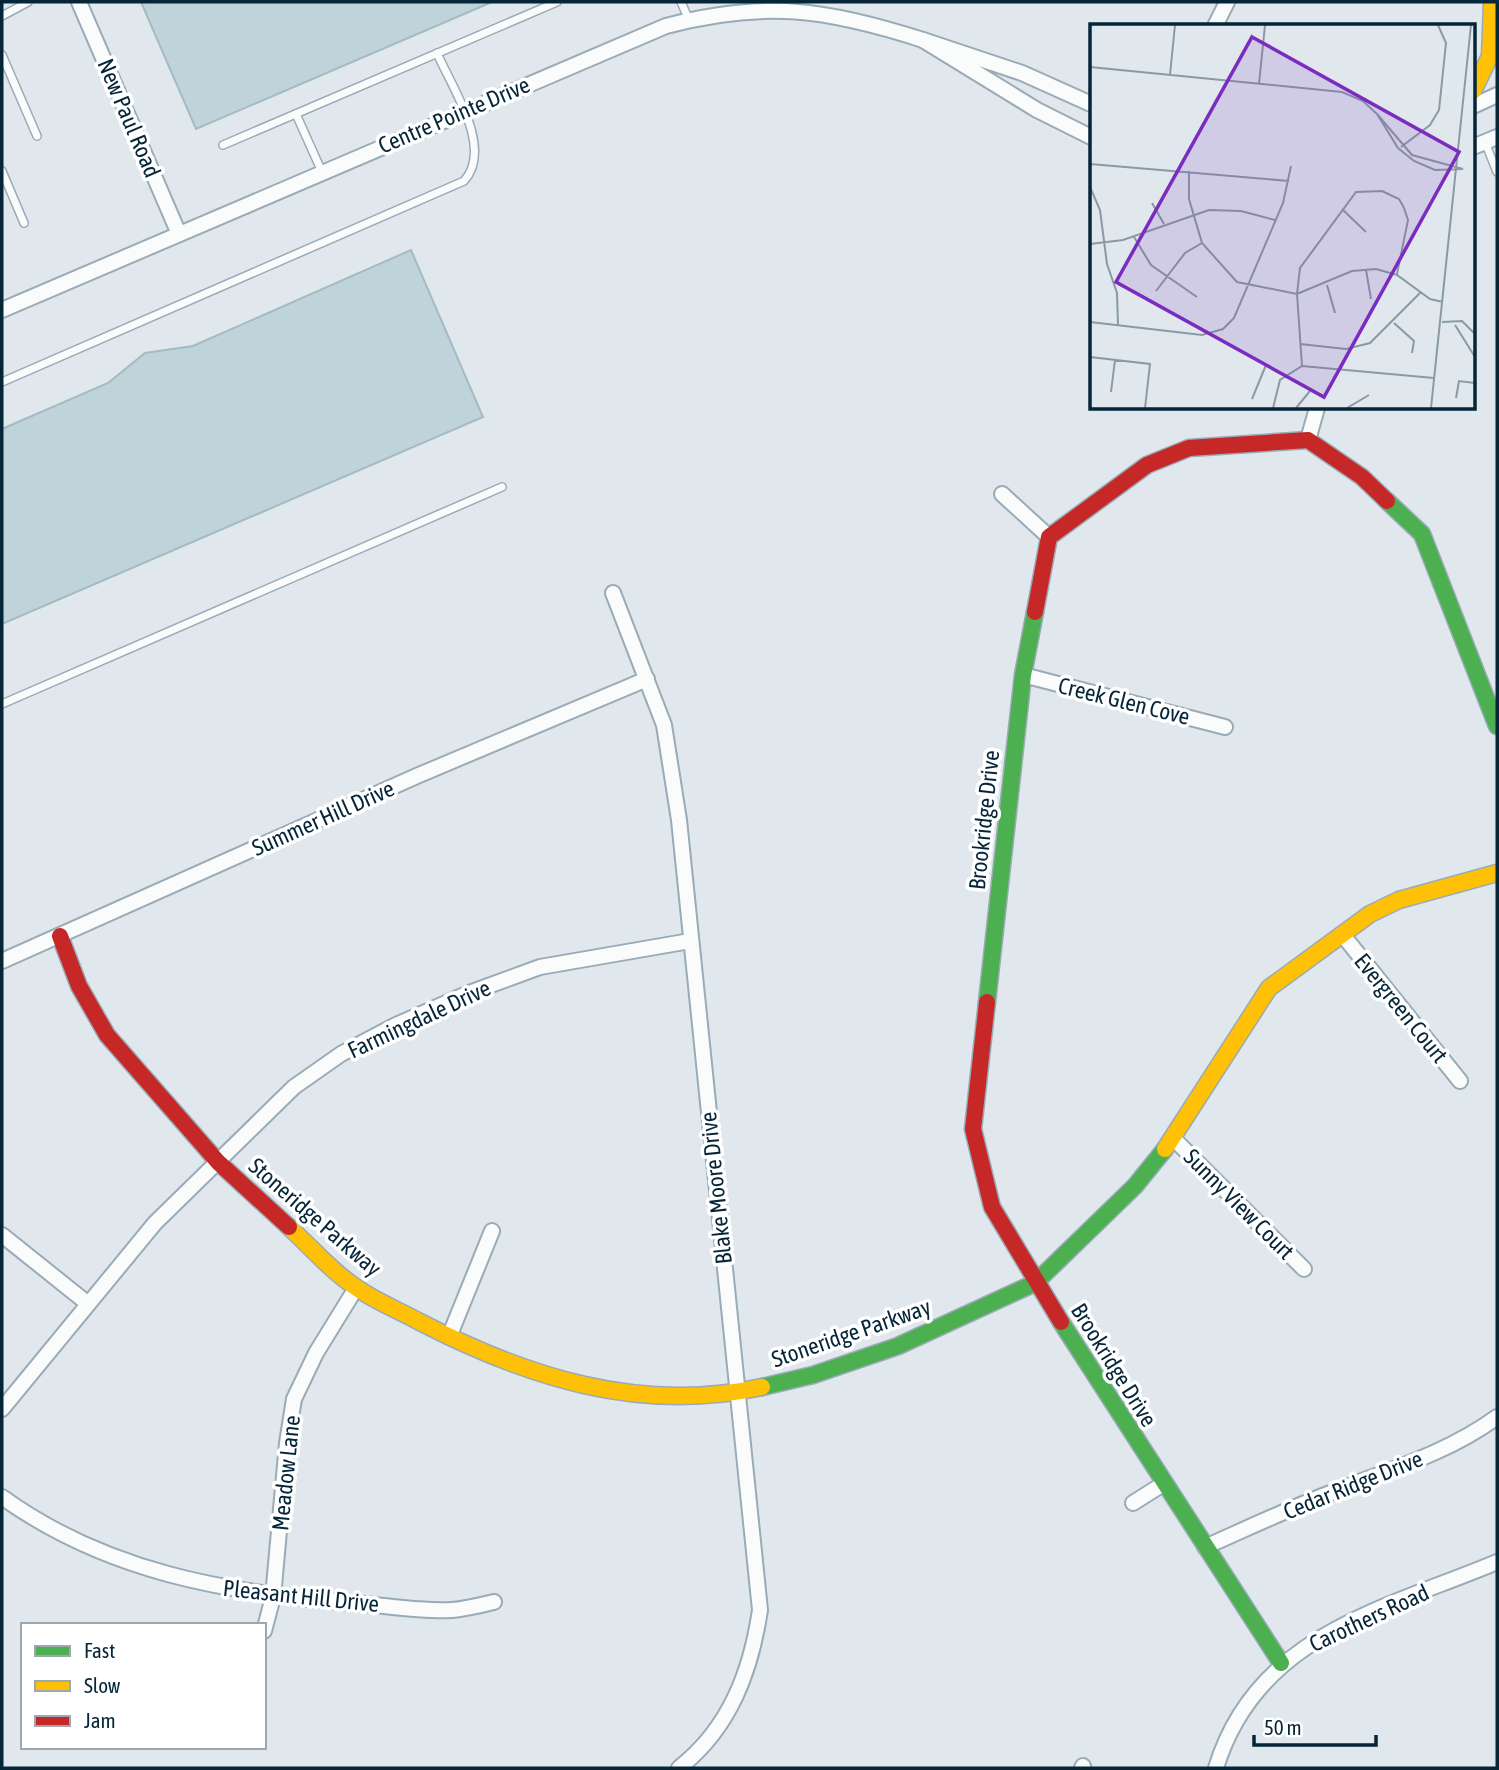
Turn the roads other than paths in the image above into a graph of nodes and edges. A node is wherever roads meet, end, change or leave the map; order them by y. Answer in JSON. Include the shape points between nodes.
{"nodes":[{"id":1,"x":28,"y":2,"type":"edge"},
{"id":2,"x":79,"y":2,"type":"edge"},
{"id":3,"x":557,"y":2,"type":"edge"},
{"id":4,"x":681,"y":2,"type":"edge"},
{"id":5,"x":1227,"y":2,"type":"edge"},
{"id":6,"x":1492,"y":2,"type":"edge"},
{"id":7,"x":2,"y":16,"type":"edge"},
{"id":8,"x":689,"y":20,"type":"junction"},
{"id":9,"x":1216,"y":24,"type":"edge"},
{"id":10,"x":923,"y":40,"type":"junction"},
{"id":11,"x":437,"y":53,"type":"junction"},
{"id":12,"x":2,"y":55,"type":"edge"},
{"id":13,"x":1474,"y":89,"type":"edge"},
{"id":14,"x":1497,"y":95,"type":"edge"},
{"id":15,"x":1090,"y":104,"type":"edge"},
{"id":16,"x":1474,"y":106,"type":"edge"},
{"id":17,"x":463,"y":112,"type":"junction"},
{"id":18,"x":296,"y":114,"type":"junction"},
{"id":19,"x":37,"y":136,"type":"dead end"},
{"id":20,"x":1090,"y":136,"type":"edge"},
{"id":21,"x":1485,"y":142,"type":"edge"},
{"id":22,"x":223,"y":145,"type":"dead end"},
{"id":23,"x":2,"y":171,"type":"edge"},
{"id":24,"x":322,"y":172,"type":"junction"},
{"id":25,"x":1497,"y":172,"type":"edge"},
{"id":26,"x":24,"y":223,"type":"dead end"},
{"id":27,"x":179,"y":234,"type":"junction"},
{"id":28,"x":2,"y":310,"type":"edge"},
{"id":29,"x":2,"y":382,"type":"edge"},
{"id":30,"x":1316,"y":410,"type":"edge"},
{"id":31,"x":1308,"y":440,"type":"junction"},
{"id":32,"x":502,"y":487,"type":"dead end"},
{"id":33,"x":1002,"y":494,"type":"dead end"},
{"id":34,"x":1049,"y":537,"type":"junction"},
{"id":35,"x":612,"y":593,"type":"dead end"},
{"id":36,"x":1023,"y":675,"type":"junction"},
{"id":37,"x":647,"y":679,"type":"junction"},
{"id":38,"x":2,"y":704,"type":"edge"},
{"id":39,"x":1497,"y":726,"type":"edge"},
{"id":40,"x":1225,"y":727,"type":"dead end"},
{"id":41,"x":1497,"y":873,"type":"edge"},
{"id":42,"x":1342,"y":934,"type":"junction"},
{"id":43,"x":60,"y":936,"type":"junction"},
{"id":44,"x":690,"y":941,"type":"junction"},
{"id":45,"x":2,"y":961,"type":"edge"},
{"id":46,"x":1461,"y":1081,"type":"dead end"},
{"id":47,"x":1174,"y":1139,"type":"junction"},
{"id":48,"x":218,"y":1162,"type":"junction"},
{"id":49,"x":492,"y":1231,"type":"dead end"},
{"id":50,"x":2,"y":1235,"type":"edge"},
{"id":51,"x":1304,"y":1269,"type":"dead end"},
{"id":52,"x":1035,"y":1283,"type":"junction"},
{"id":53,"x":356,"y":1288,"type":"junction"},
{"id":54,"x":87,"y":1303,"type":"junction"},
{"id":55,"x":449,"y":1337,"type":"junction"},
{"id":56,"x":738,"y":1392,"type":"junction"},
{"id":57,"x":2,"y":1409,"type":"edge"},
{"id":58,"x":1497,"y":1417,"type":"edge"},
{"id":59,"x":1163,"y":1484,"type":"junction"},
{"id":60,"x":2,"y":1497,"type":"edge"},
{"id":61,"x":1133,"y":1503,"type":"dead end"},
{"id":62,"x":1205,"y":1547,"type":"junction"},
{"id":63,"x":1497,"y":1562,"type":"edge"},
{"id":64,"x":273,"y":1597,"type":"junction"},
{"id":65,"x":494,"y":1602,"type":"dead end"},
{"id":66,"x":266,"y":1623,"type":"edge"},
{"id":67,"x":1281,"y":1663,"type":"junction"},
{"id":68,"x":679,"y":1768,"type":"edge"},
{"id":69,"x":1216,"y":1768,"type":"edge"}],
"edges":[{"from":1,"to":7,"type":"lane"},
{"from":2,"to":27,"type":"street","name":"New Paul Road"},
{"from":3,"to":11,"type":"lane"},
{"from":4,"to":8,"type":"lane"},
{"from":5,"to":9,"type":"street"},
{"from":6,"to":13,"type":"street","via":[[1490,56]]},
{"from":8,"to":10,"type":"street","name":"Centre Pointe Drive","via":[[740,10],[807,11],[873,23]]},
{"from":8,"to":17,"type":"street","name":"Centre Pointe Drive","via":[[643,34]]},
{"from":10,"to":15,"type":"street","name":"Centre Pointe Drive","via":[[1022,73]]},
{"from":10,"to":20,"type":"street","name":"Centre Pointe Drive","via":[[1037,110]]},
{"from":11,"to":17,"type":"lane"},
{"from":11,"to":18,"type":"lane"},
{"from":12,"to":19,"type":"lane"},
{"from":14,"to":16,"type":"street"},
{"from":17,"to":24,"type":"street","name":"Centre Pointe Drive"},
{"from":17,"to":29,"type":"lane","via":[[477,156],[470,174],[457,186]]},
{"from":18,"to":22,"type":"lane"},
{"from":18,"to":24,"type":"lane"},
{"from":21,"to":25,"type":"lane"},
{"from":23,"to":26,"type":"lane"},
{"from":24,"to":27,"type":"street","name":"Centre Pointe Drive"},
{"from":27,"to":28,"type":"street","name":"Centre Pointe Drive"},
{"from":30,"to":31,"type":"street"},
{"from":31,"to":34,"type":"street","via":[[1189,448],[1147,465]]},
{"from":31,"to":39,"type":"street","via":[[1363,477],[1422,534]]},
{"from":32,"to":38,"type":"lane"},
{"from":33,"to":34,"type":"street"},
{"from":34,"to":36,"type":"street","name":"Brookridge Drive"},
{"from":35,"to":37,"type":"street","name":"Blake Moore Drive"},
{"from":36,"to":40,"type":"street","name":"Creek Glen Cove"},
{"from":36,"to":52,"type":"street","name":"Brookridge Drive","via":[[973,1129],[992,1207]]},
{"from":37,"to":43,"type":"street","name":"Summer Hill Drive","via":[[419,775]]},
{"from":37,"to":44,"type":"street","name":"Blake Moore Drive","via":[[666,739]]},
{"from":41,"to":42,"type":"street","name":"Stoneridge Parkway","via":[[1399,900]]},
{"from":42,"to":46,"type":"street","name":"Evergreen Court"},
{"from":42,"to":47,"type":"street","name":"Stoneridge Parkway","via":[[1269,988]]},
{"from":43,"to":45,"type":"street","name":"Summer Hill Drive"},
{"from":43,"to":48,"type":"street","name":"Stoneridge Parkway","via":[[79,986],[107,1035]]},
{"from":44,"to":48,"type":"street","name":"Farmingdale Drive","via":[[540,967],[396,1025],[341,1054],[294,1087]]},
{"from":44,"to":56,"type":"street","name":"Blake Moore Drive"},
{"from":47,"to":51,"type":"street","name":"Sunny View Court"},
{"from":47,"to":52,"type":"street","name":"Stoneridge Parkway","via":[[1135,1186]]},
{"from":48,"to":53,"type":"street","name":"Stoneridge Parkway"},
{"from":48,"to":54,"type":"street","name":"Farmingdale Drive","via":[[155,1223]]},
{"from":49,"to":55,"type":"street"},
{"from":50,"to":54,"type":"street"},
{"from":52,"to":56,"type":"street","name":"Stoneridge Parkway","via":[[898,1346],[813,1375]]},
{"from":52,"to":59,"type":"street","name":"Brookridge Drive"},
{"from":53,"to":55,"type":"street","name":"Stoneridge Parkway"},
{"from":53,"to":64,"type":"street","name":"Meadow Lane","via":[[294,1399]]},
{"from":54,"to":57,"type":"street","name":"Farmingdale Drive"},
{"from":55,"to":56,"type":"street","name":"Stoneridge Parkway","via":[[562,1382],[619,1393],[665,1398]]},
{"from":56,"to":68,"type":"street","name":"Blake Moore Drive","via":[[760,1609],[753,1656],[736,1700],[711,1736]]},
{"from":58,"to":62,"type":"street","name":"Cedar Ridge Drive","via":[[1436,1453]]},
{"from":59,"to":61,"type":"street"},
{"from":59,"to":62,"type":"street","name":"Brookridge Drive"},
{"from":60,"to":64,"type":"street","name":"Pleasant Hill Drive","via":[[80,1545],[141,1568]]},
{"from":62,"to":67,"type":"street","name":"Brookridge Drive"},
{"from":63,"to":67,"type":"street","name":"Carothers Road","via":[[1342,1625]]},
{"from":64,"to":65,"type":"street","name":"Pleasant Hill Drive","via":[[452,1610]]},
{"from":64,"to":66,"type":"street","name":"Meadow Lane"},
{"from":67,"to":69,"type":"street","name":"Carothers Road","via":[[1248,1705]]}]}
